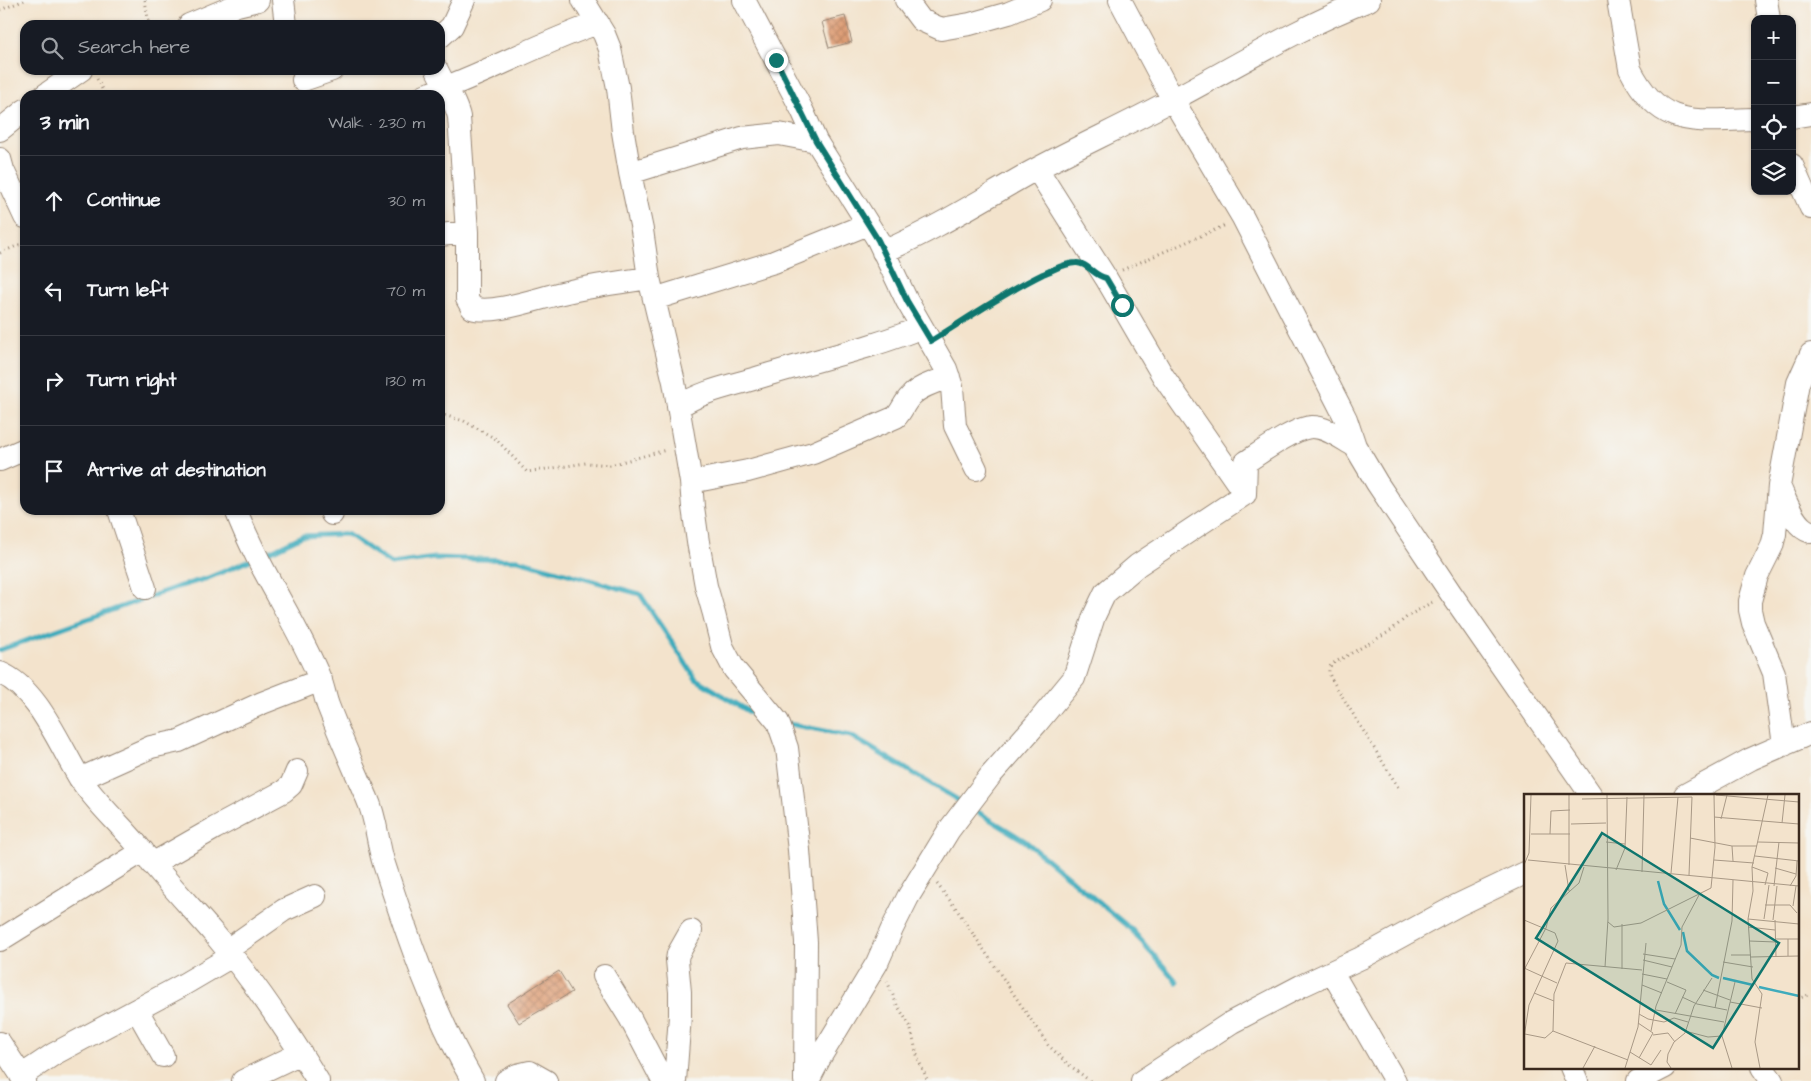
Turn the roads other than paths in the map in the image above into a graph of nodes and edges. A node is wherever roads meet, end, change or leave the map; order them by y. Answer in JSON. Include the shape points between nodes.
{"nodes":[{"id":1,"x":258,"y":0,"type":"edge"},
{"id":2,"x":464,"y":0,"type":"edge"},
{"id":3,"x":583,"y":0,"type":"edge"},
{"id":4,"x":744,"y":0,"type":"edge"},
{"id":5,"x":906,"y":0,"type":"edge"},
{"id":6,"x":1040,"y":0,"type":"edge"},
{"id":7,"x":1120,"y":0,"type":"edge"},
{"id":8,"x":1369,"y":0,"type":"edge"},
{"id":9,"x":1618,"y":0,"type":"edge"},
{"id":10,"x":1766,"y":0,"type":"edge"},
{"id":11,"x":279,"y":1,"type":"edge"},
{"id":12,"x":1768,"y":15,"type":"edge"},
{"id":13,"x":200,"y":20,"type":"edge"},
{"id":14,"x":285,"y":20,"type":"edge"},
{"id":15,"x":598,"y":23,"type":"junction"},
{"id":16,"x":445,"y":32,"type":"edge"},
{"id":17,"x":85,"y":75,"type":"edge"},
{"id":18,"x":320,"y":75,"type":"edge"},
{"id":19,"x":303,"y":82,"type":"edge"},
{"id":20,"x":436,"y":84,"type":"edge"},
{"id":21,"x":55,"y":90,"type":"edge"},
{"id":22,"x":445,"y":93,"type":"edge"},
{"id":23,"x":1173,"y":100,"type":"junction"},
{"id":24,"x":20,"y":114,"type":"edge"},
{"id":25,"x":1811,"y":114,"type":"edge"},
{"id":26,"x":1796,"y":116,"type":"edge"},
{"id":27,"x":1751,"y":119,"type":"edge"},
{"id":28,"x":0,"y":130,"type":"edge"},
{"id":29,"x":816,"y":141,"type":"junction"},
{"id":30,"x":0,"y":159,"type":"edge"},
{"id":31,"x":1037,"y":169,"type":"junction"},
{"id":32,"x":630,"y":173,"type":"junction"},
{"id":33,"x":1796,"y":174,"type":"edge"},
{"id":34,"x":20,"y":206,"type":"edge"},
{"id":35,"x":1811,"y":208,"type":"edge"},
{"id":36,"x":868,"y":224,"type":"junction"},
{"id":37,"x":467,"y":232,"type":"junction"},
{"id":38,"x":445,"y":234,"type":"edge"},
{"id":39,"x":883,"y":252,"type":"junction"},
{"id":40,"x":652,"y":289,"type":"junction"},
{"id":41,"x":926,"y":334,"type":"junction"},
{"id":42,"x":1811,"y":354,"type":"edge"},
{"id":43,"x":949,"y":377,"type":"junction"},
{"id":44,"x":678,"y":406,"type":"junction"},
{"id":45,"x":1355,"y":446,"type":"junction"},
{"id":46,"x":20,"y":452,"type":"edge"},
{"id":47,"x":0,"y":460,"type":"edge"},
{"id":48,"x":976,"y":469,"type":"dead end"},
{"id":49,"x":691,"y":482,"type":"junction"},
{"id":50,"x":1779,"y":486,"type":"junction"},
{"id":51,"x":1244,"y":494,"type":"junction"},
{"id":52,"x":121,"y":515,"type":"edge"},
{"id":53,"x":238,"y":515,"type":"edge"},
{"id":54,"x":1811,"y":532,"type":"edge"},
{"id":55,"x":145,"y":588,"type":"dead end"},
{"id":56,"x":0,"y":673,"type":"edge"},
{"id":57,"x":321,"y":680,"type":"junction"},
{"id":58,"x":1811,"y":733,"type":"edge"},
{"id":59,"x":1784,"y":745,"type":"junction"},
{"id":60,"x":298,"y":771,"type":"dead end"},
{"id":61,"x":80,"y":779,"type":"junction"},
{"id":62,"x":1590,"y":794,"type":"edge"},
{"id":63,"x":1687,"y":794,"type":"edge"},
{"id":64,"x":148,"y":858,"type":"junction"},
{"id":65,"x":1524,"y":873,"type":"edge"},
{"id":66,"x":316,"y":896,"type":"dead end"},
{"id":67,"x":691,"y":931,"type":"dead end"},
{"id":68,"x":0,"y":940,"type":"edge"},
{"id":69,"x":229,"y":953,"type":"junction"},
{"id":70,"x":1332,"y":972,"type":"junction"},
{"id":71,"x":604,"y":976,"type":"dead end"},
{"id":72,"x":137,"y":1010,"type":"junction"},
{"id":73,"x":0,"y":1043,"type":"edge"},
{"id":74,"x":301,"y":1053,"type":"junction"},
{"id":75,"x":163,"y":1056,"type":"dead end"},
{"id":76,"x":1571,"y":1068,"type":"edge"},
{"id":77,"x":1663,"y":1068,"type":"edge"},
{"id":78,"x":1763,"y":1068,"type":"edge"},
{"id":79,"x":23,"y":1079,"type":"edge"},
{"id":80,"x":243,"y":1081,"type":"edge"},
{"id":81,"x":318,"y":1081,"type":"edge"},
{"id":82,"x":473,"y":1081,"type":"edge"},
{"id":83,"x":506,"y":1081,"type":"edge"},
{"id":84,"x":546,"y":1081,"type":"edge"},
{"id":85,"x":663,"y":1081,"type":"edge"},
{"id":86,"x":675,"y":1081,"type":"edge"},
{"id":87,"x":807,"y":1081,"type":"edge"},
{"id":88,"x":1142,"y":1081,"type":"edge"},
{"id":89,"x":1395,"y":1081,"type":"edge"},
{"id":90,"x":1577,"y":1081,"type":"edge"},
{"id":91,"x":1638,"y":1081,"type":"edge"},
{"id":92,"x":1772,"y":1081,"type":"edge"}],
"edges":[{"from":1,"to":13,"type":"street","via":[[237,4]]},
{"from":2,"to":16,"type":"street","via":[[452,26]]},
{"from":3,"to":15,"type":"street"},
{"from":4,"to":29,"type":"street"},
{"from":5,"to":6,"type":"street","via":[[921,20],[941,29],[1009,13]]},
{"from":7,"to":23,"type":"street"},
{"from":8,"to":23,"type":"street","via":[[1303,28]]},
{"from":9,"to":27,"type":"street","via":[[1630,69],[1654,103],[1674,117]]},
{"from":10,"to":12,"type":"street"},
{"from":11,"to":14,"type":"street"},
{"from":15,"to":20,"type":"street"},
{"from":15,"to":32,"type":"street","via":[[610,49]]},
{"from":17,"to":21,"type":"street"},
{"from":18,"to":19,"type":"street"},
{"from":22,"to":37,"type":"street","via":[[454,102],[459,118]]},
{"from":23,"to":31,"type":"street"},
{"from":23,"to":45,"type":"street","via":[[1243,218],[1340,405]]},
{"from":24,"to":28,"type":"street"},
{"from":25,"to":26,"type":"street"},
{"from":29,"to":32,"type":"street","via":[[779,134],[742,138]]},
{"from":29,"to":36,"type":"street"},
{"from":30,"to":34,"type":"street"},
{"from":31,"to":39,"type":"street","via":[[931,230]]},
{"from":31,"to":51,"type":"street","via":[[1163,376]]},
{"from":32,"to":40,"type":"street"},
{"from":33,"to":35,"type":"street"},
{"from":36,"to":39,"type":"street"},
{"from":36,"to":40,"type":"street","via":[[774,262]]},
{"from":37,"to":38,"type":"street"},
{"from":37,"to":40,"type":"street","via":[[467,299],[474,309],[512,306],[608,284]]},
{"from":39,"to":41,"type":"street"},
{"from":40,"to":44,"type":"street"},
{"from":41,"to":43,"type":"street"},
{"from":41,"to":44,"type":"street","via":[[898,336],[709,390]]},
{"from":42,"to":50,"type":"street","via":[[1798,383]]},
{"from":43,"to":48,"type":"street","via":[[956,426]]},
{"from":43,"to":49,"type":"street","via":[[916,391],[896,417],[813,453]]},
{"from":44,"to":49,"type":"street"},
{"from":45,"to":51,"type":"street","via":[[1324,429],[1304,428],[1246,462]]},
{"from":45,"to":62,"type":"street","via":[[1376,483]]},
{"from":46,"to":47,"type":"street"},
{"from":49,"to":87,"type":"street","via":[[706,586],[722,646],[734,669],[778,722],[787,748],[806,942]]},
{"from":50,"to":54,"type":"street","via":[[1801,527]]},
{"from":50,"to":59,"type":"street","via":[[1772,546],[1757,576],[1750,610],[1774,673]]},
{"from":51,"to":87,"type":"street","via":[[1109,588],[1094,616],[1074,678],[966,805],[924,871],[892,928],[877,963]]},
{"from":52,"to":55,"type":"street"},
{"from":53,"to":57,"type":"street"},
{"from":56,"to":61,"type":"street","via":[[31,696]]},
{"from":57,"to":61,"type":"street","via":[[179,741],[151,747]]},
{"from":57,"to":82,"type":"street","via":[[328,706],[370,805],[382,860],[425,981]]},
{"from":58,"to":59,"type":"street"},
{"from":59,"to":63,"type":"street"},
{"from":60,"to":64,"type":"street","via":[[284,791]]},
{"from":61,"to":64,"type":"street"},
{"from":64,"to":68,"type":"street"},
{"from":64,"to":69,"type":"street"},
{"from":65,"to":70,"type":"street"},
{"from":66,"to":69,"type":"street","via":[[284,910]]},
{"from":67,"to":86,"type":"street","via":[[677,960],[680,1016]]},
{"from":69,"to":72,"type":"street"},
{"from":69,"to":74,"type":"street"},
{"from":70,"to":88,"type":"street","via":[[1232,1022]]},
{"from":70,"to":89,"type":"street"},
{"from":71,"to":85,"type":"street"},
{"from":72,"to":75,"type":"street"},
{"from":72,"to":79,"type":"street","via":[[54,1054]]},
{"from":73,"to":79,"type":"street"},
{"from":74,"to":80,"type":"street"},
{"from":74,"to":81,"type":"street"},
{"from":76,"to":90,"type":"street"},
{"from":77,"to":91,"type":"street"},
{"from":78,"to":92,"type":"street"},
{"from":83,"to":84,"type":"street","via":[[530,1072]]}]}
